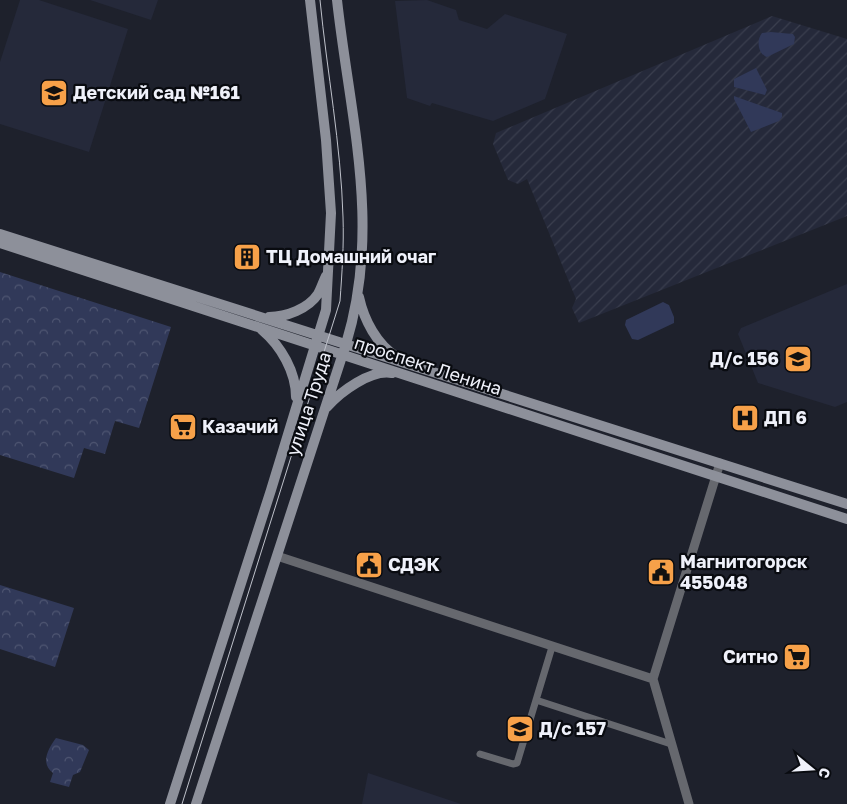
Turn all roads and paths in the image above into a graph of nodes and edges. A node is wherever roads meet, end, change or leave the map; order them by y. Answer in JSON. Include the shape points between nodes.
{"nodes":[{"id":1,"x":310,"y":0,"type":"edge"},
{"id":2,"x":337,"y":0,"type":"edge"},
{"id":3,"x":0,"y":234,"type":"edge"},
{"id":4,"x":0,"y":243,"type":"edge"},
{"id":5,"x":328,"y":271,"type":"junction"},
{"id":6,"x":358,"y":294,"type":"junction"},
{"id":7,"x":259,"y":322,"type":"junction"},
{"id":8,"x":316,"y":341,"type":"junction"},
{"id":9,"x":346,"y":344,"type":"junction"},
{"id":10,"x":342,"y":355,"type":"junction"},
{"id":11,"x":406,"y":363,"type":"junction"},
{"id":12,"x":405,"y":375,"type":"junction"},
{"id":13,"x":296,"y":411,"type":"junction"},
{"id":14,"x":323,"y":412,"type":"junction"},
{"id":15,"x":720,"y":463,"type":"junction"},
{"id":16,"x":716,"y":476,"type":"junction"},
{"id":17,"x":847,"y":504,"type":"edge"},
{"id":18,"x":847,"y":519,"type":"edge"},
{"id":19,"x":277,"y":556,"type":"junction"},
{"id":20,"x":552,"y":646,"type":"junction"},
{"id":21,"x":653,"y":680,"type":"junction"},
{"id":22,"x":536,"y":700,"type":"junction"},
{"id":23,"x":672,"y":744,"type":"junction"},
{"id":24,"x":480,"y":754,"type":"dead end"},
{"id":25,"x":170,"y":804,"type":"edge"},
{"id":26,"x":196,"y":804,"type":"edge"},
{"id":27,"x":689,"y":804,"type":"edge"}],
"edges":[{"from":1,"to":5,"type":"main road","name":"улица Труда","via":[[331,213]]},
{"from":2,"to":6,"type":"main road","name":"улица Труда","via":[[356,129],[364,220]]},
{"from":3,"to":7,"type":"main road","name":"проспект Ленина"},
{"from":4,"to":7,"type":"main road","name":"проспект Ленина"},
{"from":5,"to":7,"type":"main road","via":[[318,295],[307,305],[281,317]]},
{"from":5,"to":8,"type":"main road","name":"улица Труда","via":[[326,310]]},
{"from":6,"to":9,"type":"main road","name":"улица Труда"},
{"from":6,"to":11,"type":"main road","via":[[373,332],[388,352]]},
{"from":7,"to":8,"type":"main road","name":"проспект Ленина"},
{"from":7,"to":13,"type":"main road","via":[[290,368],[296,386]]},
{"from":8,"to":9,"type":"main road","name":"проспект Ленина"},
{"from":8,"to":10,"type":"main road","name":"проспект Ленина"},
{"from":8,"to":13,"type":"main road","name":"улица Труда"},
{"from":9,"to":10,"type":"main road","name":"улица Труда"},
{"from":9,"to":11,"type":"main road","name":"проспект Ленина"},
{"from":10,"to":12,"type":"main road","name":"проспект Ленина"},
{"from":10,"to":14,"type":"main road","name":"улица Труда"},
{"from":11,"to":15,"type":"main road","name":"проспект Ленина"},
{"from":12,"to":14,"type":"main road","via":[[388,372],[360,382],[335,397]]},
{"from":12,"to":16,"type":"main road","name":"проспект Ленина"},
{"from":13,"to":25,"type":"main road","name":"улица Труда"},
{"from":14,"to":19,"type":"main road","name":"улица Труда"},
{"from":15,"to":16,"type":"street"},
{"from":15,"to":17,"type":"main road","name":"проспект Ленина"},
{"from":16,"to":18,"type":"main road","name":"проспект Ленина"},
{"from":16,"to":21,"type":"street"},
{"from":19,"to":20,"type":"street"},
{"from":19,"to":26,"type":"main road","name":"улица Труда"},
{"from":20,"to":21,"type":"street"},
{"from":20,"to":22,"type":"street"},
{"from":21,"to":23,"type":"street"},
{"from":22,"to":23,"type":"street"},
{"from":22,"to":24,"type":"street","via":[[517,763]]},
{"from":23,"to":27,"type":"street"}]}
